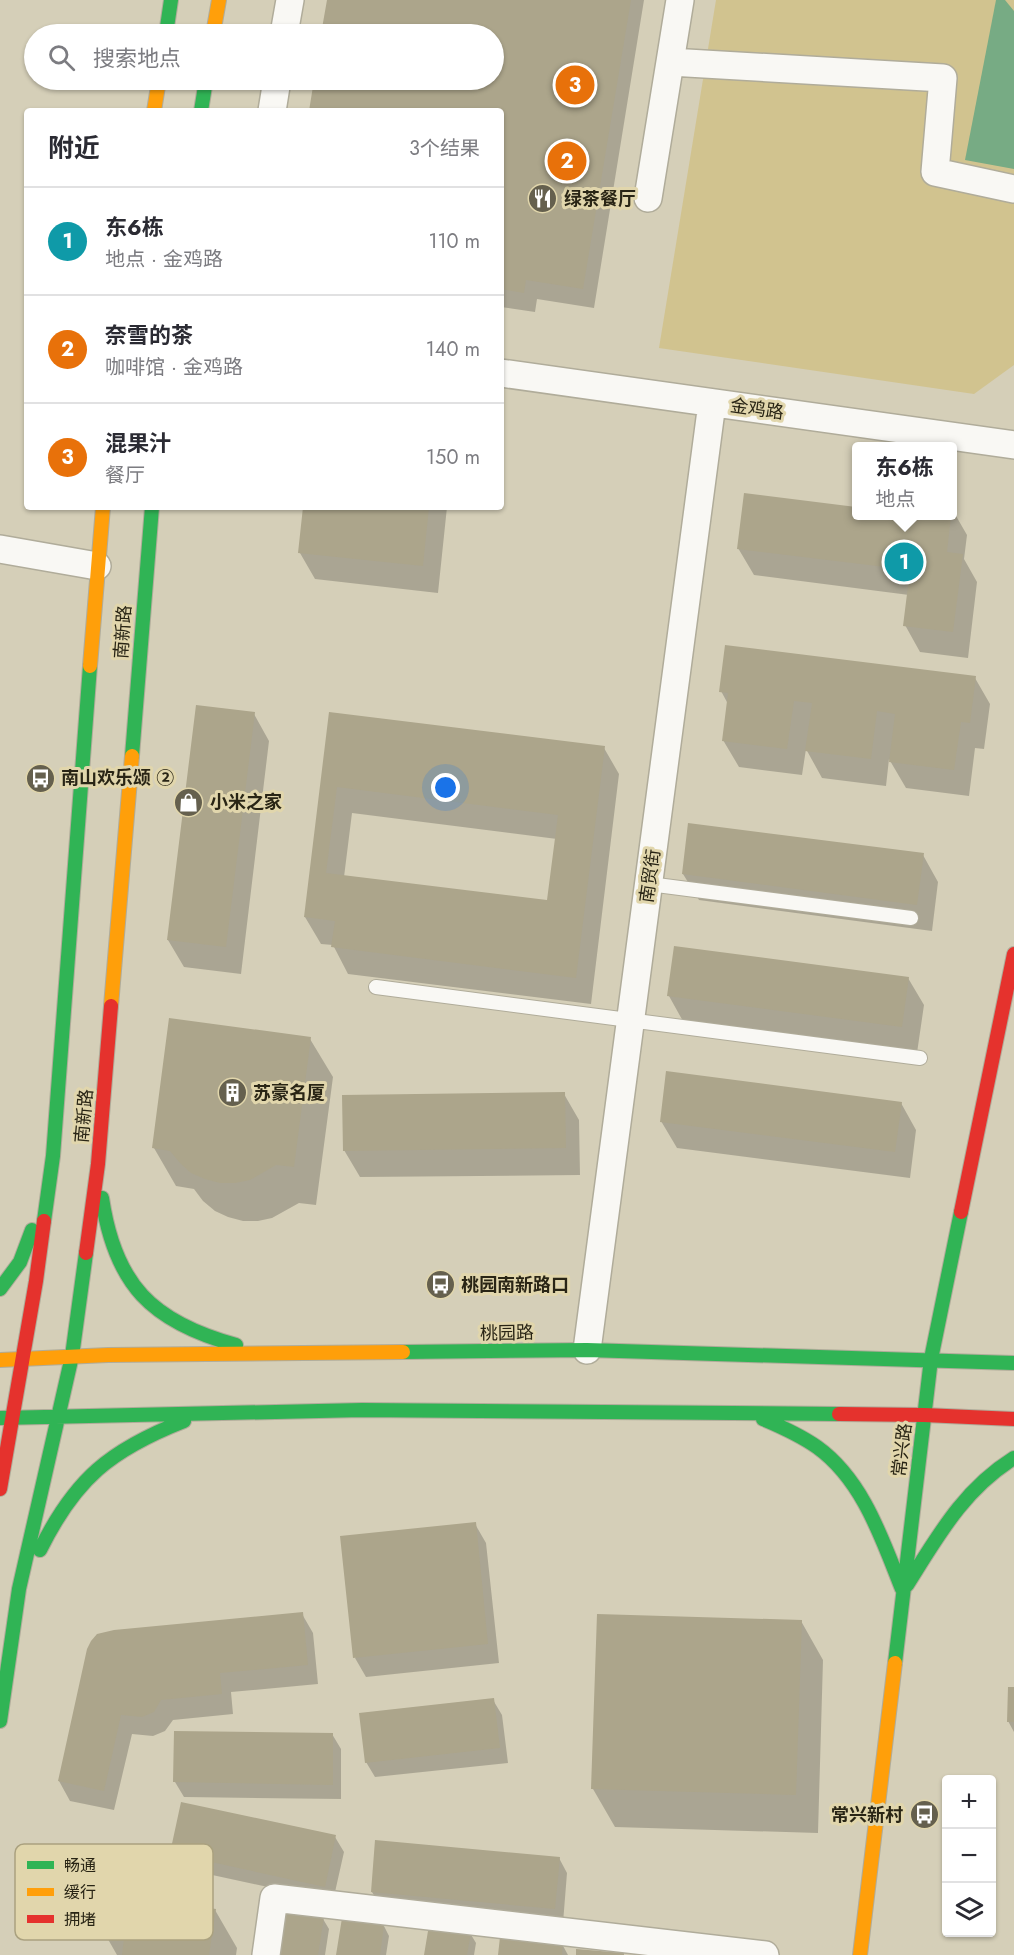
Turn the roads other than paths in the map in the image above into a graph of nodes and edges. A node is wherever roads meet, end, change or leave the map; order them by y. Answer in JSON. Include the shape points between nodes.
{"nodes":[{"id":1,"x":171,"y":0,"type":"edge"},
{"id":2,"x":219,"y":0,"type":"edge"},
{"id":3,"x":290,"y":0,"type":"edge"},
{"id":4,"x":680,"y":0,"type":"edge"},
{"id":5,"x":167,"y":24,"type":"edge"},
{"id":6,"x":215,"y":24,"type":"edge"},
{"id":7,"x":286,"y":24,"type":"edge"},
{"id":8,"x":670,"y":62,"type":"junction"},
{"id":9,"x":157,"y":90,"type":"edge"},
{"id":10,"x":204,"y":90,"type":"edge"},
{"id":11,"x":275,"y":90,"type":"edge"},
{"id":12,"x":154,"y":108,"type":"edge"},
{"id":13,"x":201,"y":108,"type":"edge"},
{"id":14,"x":272,"y":108,"type":"edge"},
{"id":15,"x":1014,"y":189,"type":"edge"},
{"id":16,"x":648,"y":198,"type":"dead end"},
{"id":17,"x":504,"y":373,"type":"edge"},
{"id":18,"x":712,"y":403,"type":"junction"},
{"id":19,"x":1014,"y":445,"type":"edge"},
{"id":20,"x":103,"y":510,"type":"edge"},
{"id":21,"x":152,"y":510,"type":"edge"},
{"id":22,"x":0,"y":549,"type":"edge"},
{"id":23,"x":97,"y":566,"type":"junction"},
{"id":24,"x":649,"y":884,"type":"junction"},
{"id":25,"x":911,"y":918,"type":"dead end"},
{"id":26,"x":1014,"y":954,"type":"edge"},
{"id":27,"x":376,"y":987,"type":"dead end"},
{"id":28,"x":631,"y":1021,"type":"junction"},
{"id":29,"x":920,"y":1058,"type":"dead end"},
{"id":30,"x":53,"y":1156,"type":"junction"},
{"id":31,"x":98,"y":1164,"type":"junction"},
{"id":32,"x":0,"y":1289,"type":"edge"},
{"id":33,"x":587,"y":1350,"type":"junction"},
{"id":34,"x":273,"y":1354,"type":"junction"},
{"id":35,"x":72,"y":1356,"type":"junction"},
{"id":36,"x":23,"y":1359,"type":"junction"},
{"id":37,"x":931,"y":1359,"type":"junction"},
{"id":38,"x":0,"y":1360,"type":"edge"},
{"id":39,"x":1014,"y":1363,"type":"edge"},
{"id":40,"x":230,"y":1412,"type":"junction"},
{"id":41,"x":738,"y":1413,"type":"junction"},
{"id":42,"x":58,"y":1415,"type":"junction"},
{"id":43,"x":924,"y":1415,"type":"junction"},
{"id":44,"x":7,"y":1417,"type":"edge"},
{"id":45,"x":1014,"y":1419,"type":"edge"},
{"id":46,"x":1014,"y":1458,"type":"edge"},
{"id":47,"x":0,"y":1489,"type":"edge"},
{"id":48,"x":19,"y":1588,"type":"junction"},
{"id":49,"x":903,"y":1591,"type":"junction"},
{"id":50,"x":0,"y":1721,"type":"edge"},
{"id":51,"x":266,"y":1955,"type":"edge"},
{"id":52,"x":765,"y":1955,"type":"edge"},
{"id":53,"x":860,"y":1955,"type":"edge"}],
"edges":[{"from":1,"to":5,"type":"main road"},
{"from":2,"to":6,"type":"main road"},
{"from":3,"to":7,"type":"street"},
{"from":4,"to":8,"type":"street"},
{"from":8,"to":15,"type":"street","via":[[942,78],[935,172]]},
{"from":8,"to":16,"type":"street"},
{"from":9,"to":12,"type":"main road"},
{"from":10,"to":13,"type":"main road"},
{"from":11,"to":14,"type":"street"},
{"from":17,"to":18,"type":"street","name":"金鸡路"},
{"from":18,"to":19,"type":"street","name":"金鸡路"},
{"from":18,"to":24,"type":"street","name":"南贸街"},
{"from":20,"to":23,"type":"main road","name":"南新路"},
{"from":21,"to":31,"type":"main road","name":"南新路"},
{"from":22,"to":23,"type":"street"},
{"from":23,"to":30,"type":"main road","name":"南新路"},
{"from":24,"to":25,"type":"lane"},
{"from":24,"to":28,"type":"street","name":"南贸街"},
{"from":26,"to":37,"type":"main road","name":"常兴路"},
{"from":27,"to":28,"type":"lane"},
{"from":28,"to":29,"type":"lane"},
{"from":28,"to":33,"type":"street","name":"南贸街"},
{"from":30,"to":32,"type":"main road","via":[[20,1262]]},
{"from":30,"to":36,"type":"main road","name":"南新路"},
{"from":31,"to":34,"type":"main road","via":[[113,1249],[146,1300],[170,1320],[205,1337]]},
{"from":31,"to":35,"type":"main road","name":"南新路"},
{"from":33,"to":34,"type":"main road","name":"桃园路"},
{"from":33,"to":37,"type":"main road","name":"桃园路"},
{"from":34,"to":35,"type":"main road","name":"桃园路"},
{"from":35,"to":36,"type":"main road","name":"桃园路"},
{"from":35,"to":42,"type":"main road","name":"南新路"},
{"from":36,"to":38,"type":"main road","name":"桃园路"},
{"from":36,"to":44,"type":"main road","name":"南新路"},
{"from":37,"to":39,"type":"main road","name":"桃园路"},
{"from":37,"to":43,"type":"main road","name":"常兴路"},
{"from":40,"to":41,"type":"main road"},
{"from":40,"to":42,"type":"main road"},
{"from":40,"to":48,"type":"main road","via":[[189,1419],[151,1433],[115,1454],[84,1481],[59,1514]]},
{"from":41,"to":43,"type":"main road"},
{"from":41,"to":49,"type":"main road","via":[[784,1426],[840,1466],[867,1504]]},
{"from":42,"to":44,"type":"main road"},
{"from":42,"to":48,"type":"main road","name":"南新路"},
{"from":43,"to":45,"type":"main road"},
{"from":43,"to":49,"type":"main road","name":"常兴路"},
{"from":44,"to":47,"type":"main road","name":"南新路"},
{"from":46,"to":49,"type":"main road","via":[[969,1493]]},
{"from":48,"to":50,"type":"main road","name":"南新路"},
{"from":49,"to":53,"type":"main road","name":"常兴路"},
{"from":51,"to":52,"type":"street","via":[[274,1898]]}]}
